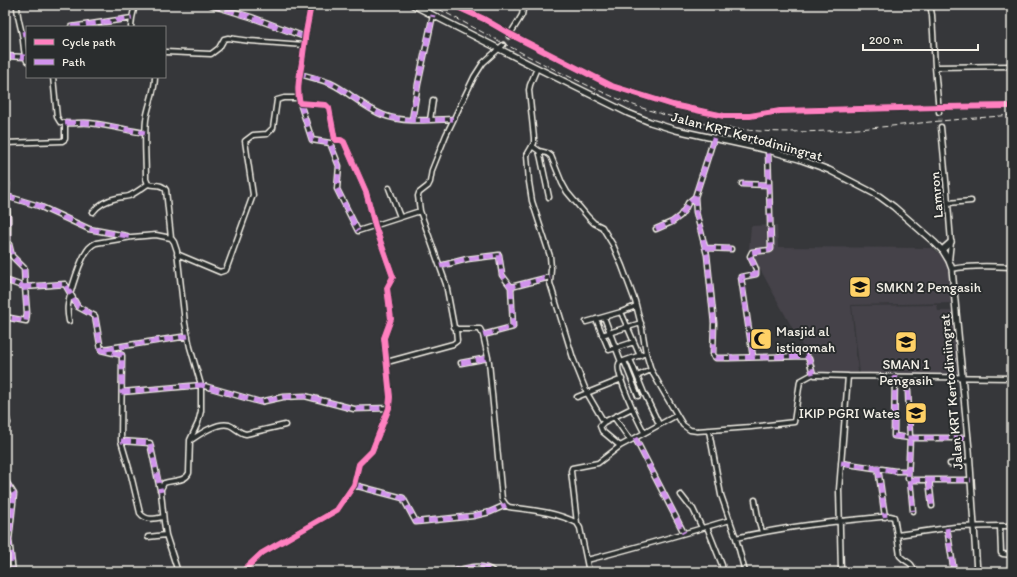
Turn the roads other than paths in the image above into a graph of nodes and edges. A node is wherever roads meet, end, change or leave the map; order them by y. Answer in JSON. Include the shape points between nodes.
{"nodes":[{"id":1,"x":17,"y":5,"type":"edge"},
{"id":2,"x":135,"y":5,"type":"edge"},
{"id":3,"x":211,"y":5,"type":"edge"},
{"id":4,"x":311,"y":5,"type":"edge"},
{"id":5,"x":413,"y":5,"type":"edge"},
{"id":6,"x":453,"y":5,"type":"edge"},
{"id":7,"x":524,"y":5,"type":"edge"},
{"id":8,"x":930,"y":5,"type":"edge"},
{"id":9,"x":433,"y":15,"type":"junction"},
{"id":10,"x":132,"y":18,"type":"junction"},
{"id":11,"x":78,"y":26,"type":"edge"},
{"id":12,"x":131,"y":26,"type":"edge"},
{"id":13,"x":25,"y":34,"type":"edge"},
{"id":14,"x":509,"y":36,"type":"junction"},
{"id":15,"x":305,"y":37,"type":"junction"},
{"id":16,"x":304,"y":45,"type":"junction"},
{"id":17,"x":501,"y":47,"type":"junction"},
{"id":18,"x":166,"y":52,"type":"edge"},
{"id":19,"x":5,"y":56,"type":"edge"},
{"id":20,"x":26,"y":59,"type":"edge"},
{"id":21,"x":1012,"y":66,"type":"edge"},
{"id":22,"x":935,"y":67,"type":"junction"},
{"id":23,"x":537,"y":68,"type":"junction"},
{"id":24,"x":300,"y":74,"type":"junction"},
{"id":25,"x":53,"y":78,"type":"edge"},
{"id":26,"x":155,"y":78,"type":"edge"},
{"id":27,"x":299,"y":100,"type":"junction"},
{"id":28,"x":433,"y":100,"type":"dead end"},
{"id":29,"x":1012,"y":106,"type":"edge"},
{"id":30,"x":939,"y":109,"type":"junction"},
{"id":31,"x":453,"y":119,"type":"junction"},
{"id":32,"x":412,"y":120,"type":"junction"},
{"id":33,"x":430,"y":120,"type":"junction"},
{"id":34,"x":65,"y":123,"type":"junction"},
{"id":35,"x":941,"y":127,"type":"tunnel mouth"},
{"id":36,"x":145,"y":134,"type":"junction"},
{"id":37,"x":714,"y":138,"type":"junction"},
{"id":38,"x":5,"y":143,"type":"edge"},
{"id":39,"x":532,"y":146,"type":"junction"},
{"id":40,"x":768,"y":150,"type":"junction"},
{"id":41,"x":539,"y":151,"type":"junction"},
{"id":42,"x":5,"y":170,"type":"edge"},
{"id":43,"x":148,"y":184,"type":"junction"},
{"id":44,"x":742,"y":184,"type":"dead end"},
{"id":45,"x":769,"y":185,"type":"junction"},
{"id":46,"x":389,"y":188,"type":"dead end"},
{"id":47,"x":6,"y":196,"type":"junction"},
{"id":48,"x":549,"y":197,"type":"dead end"},
{"id":49,"x":695,"y":197,"type":"junction"},
{"id":50,"x":971,"y":201,"type":"dead end"},
{"id":51,"x":948,"y":203,"type":"junction"},
{"id":52,"x":420,"y":211,"type":"junction"},
{"id":53,"x":93,"y":212,"type":"dead end"},
{"id":54,"x":400,"y":217,"type":"junction"},
{"id":55,"x":375,"y":226,"type":"junction"},
{"id":56,"x":656,"y":229,"type":"dead end"},
{"id":57,"x":132,"y":237,"type":"junction"},
{"id":58,"x":172,"y":238,"type":"junction"},
{"id":59,"x":951,"y":242,"type":"junction"},
{"id":60,"x":706,"y":248,"type":"junction"},
{"id":61,"x":731,"y":248,"type":"dead end"},
{"id":62,"x":942,"y":250,"type":"junction"},
{"id":63,"x":177,"y":254,"type":"junction"},
{"id":64,"x":949,"y":261,"type":"junction"},
{"id":65,"x":440,"y":266,"type":"junction"},
{"id":66,"x":1012,"y":266,"type":"edge"},
{"id":67,"x":952,"y":269,"type":"junction"},
{"id":68,"x":550,"y":277,"type":"junction"},
{"id":69,"x":5,"y":280,"type":"edge"},
{"id":70,"x":25,"y":287,"type":"junction"},
{"id":71,"x":511,"y":287,"type":"junction"},
{"id":72,"x":70,"y":294,"type":"junction"},
{"id":73,"x":636,"y":306,"type":"junction"},
{"id":74,"x":621,"y":312,"type":"junction"},
{"id":75,"x":5,"y":317,"type":"edge"},
{"id":76,"x":604,"y":317,"type":"junction"},
{"id":77,"x":596,"y":319,"type":"junction"},
{"id":78,"x":69,"y":321,"type":"dead end"},
{"id":79,"x":586,"y":322,"type":"dead end"},
{"id":80,"x":641,"y":323,"type":"junction"},
{"id":81,"x":628,"y":328,"type":"junction"},
{"id":82,"x":456,"y":329,"type":"junction"},
{"id":83,"x":610,"y":333,"type":"junction"},
{"id":84,"x":484,"y":335,"type":"junction"},
{"id":85,"x":602,"y":335,"type":"junction"},
{"id":86,"x":188,"y":336,"type":"junction"},
{"id":87,"x":634,"y":342,"type":"junction"},
{"id":88,"x":616,"y":348,"type":"junction"},
{"id":89,"x":101,"y":350,"type":"junction"},
{"id":90,"x":646,"y":353,"type":"junction"},
{"id":91,"x":640,"y":356,"type":"junction"},
{"id":92,"x":753,"y":357,"type":"junction"},
{"id":93,"x":488,"y":358,"type":"junction"},
{"id":94,"x":630,"y":359,"type":"junction"},
{"id":95,"x":622,"y":361,"type":"junction"},
{"id":96,"x":386,"y":362,"type":"junction"},
{"id":97,"x":461,"y":364,"type":"dead end"},
{"id":98,"x":651,"y":370,"type":"junction"},
{"id":99,"x":814,"y":374,"type":"junction"},
{"id":100,"x":637,"y":376,"type":"junction"},
{"id":101,"x":848,"y":376,"type":"junction"},
{"id":102,"x":895,"y":376,"type":"junction"},
{"id":103,"x":962,"y":377,"type":"junction"},
{"id":104,"x":1012,"y":378,"type":"edge"},
{"id":105,"x":622,"y":379,"type":"junction"},
{"id":106,"x":201,"y":385,"type":"junction"},
{"id":107,"x":908,"y":391,"type":"dead end"},
{"id":108,"x":122,"y":392,"type":"junction"},
{"id":109,"x":587,"y":393,"type":"junction"},
{"id":110,"x":644,"y":393,"type":"junction"},
{"id":111,"x":638,"y":396,"type":"junction"},
{"id":112,"x":577,"y":397,"type":"dead end"},
{"id":113,"x":629,"y":401,"type":"junction"},
{"id":114,"x":389,"y":408,"type":"junction"},
{"id":115,"x":632,"y":408,"type":"junction"},
{"id":116,"x":5,"y":412,"type":"edge"},
{"id":117,"x":677,"y":415,"type":"junction"},
{"id":118,"x":614,"y":417,"type":"junction"},
{"id":119,"x":604,"y":422,"type":"junction"},
{"id":120,"x":659,"y":424,"type":"junction"},
{"id":121,"x":285,"y":425,"type":"dead end"},
{"id":122,"x":5,"y":428,"type":"edge"},
{"id":123,"x":709,"y":431,"type":"junction"},
{"id":124,"x":644,"y":432,"type":"junction"},
{"id":125,"x":910,"y":438,"type":"junction"},
{"id":126,"x":968,"y":438,"type":"junction"},
{"id":127,"x":632,"y":439,"type":"junction"},
{"id":128,"x":190,"y":440,"type":"junction"},
{"id":129,"x":121,"y":441,"type":"junction"},
{"id":130,"x":620,"y":446,"type":"junction"},
{"id":131,"x":970,"y":461,"type":"junction"},
{"id":132,"x":841,"y":464,"type":"junction"},
{"id":133,"x":950,"y":464,"type":"dead end"},
{"id":134,"x":878,"y":468,"type":"junction"},
{"id":135,"x":908,"y":471,"type":"junction"},
{"id":136,"x":5,"y":480,"type":"edge"},
{"id":137,"x":910,"y":480,"type":"junction"},
{"id":138,"x":929,"y":480,"type":"junction"},
{"id":139,"x":971,"y":480,"type":"junction"},
{"id":140,"x":354,"y":485,"type":"junction"},
{"id":141,"x":160,"y":492,"type":"junction"},
{"id":142,"x":681,"y":495,"type":"dead end"},
{"id":143,"x":755,"y":500,"type":"dead end"},
{"id":144,"x":506,"y":505,"type":"junction"},
{"id":145,"x":932,"y":506,"type":"dead end"},
{"id":146,"x":913,"y":512,"type":"dead end"},
{"id":147,"x":885,"y":516,"type":"junction"},
{"id":148,"x":163,"y":517,"type":"junction"},
{"id":149,"x":730,"y":520,"type":"junction"},
{"id":150,"x":577,"y":522,"type":"junction"},
{"id":151,"x":840,"y":522,"type":"junction"},
{"id":152,"x":1000,"y":526,"type":"junction"},
{"id":153,"x":1012,"y":526,"type":"edge"},
{"id":154,"x":704,"y":527,"type":"junction"},
{"id":155,"x":974,"y":527,"type":"junction"},
{"id":156,"x":947,"y":528,"type":"junction"},
{"id":157,"x":762,"y":532,"type":"junction"},
{"id":158,"x":684,"y":533,"type":"junction"},
{"id":159,"x":166,"y":535,"type":"junction"},
{"id":160,"x":897,"y":535,"type":"junction"},
{"id":161,"x":148,"y":537,"type":"dead end"},
{"id":162,"x":736,"y":538,"type":"junction"},
{"id":163,"x":1012,"y":555,"type":"edge"},
{"id":164,"x":587,"y":560,"type":"junction"},
{"id":165,"x":13,"y":572,"type":"edge"},
{"id":166,"x":178,"y":572,"type":"edge"},
{"id":167,"x":243,"y":572,"type":"edge"},
{"id":168,"x":450,"y":572,"type":"edge"},
{"id":169,"x":494,"y":572,"type":"edge"},
{"id":170,"x":589,"y":572,"type":"edge"},
{"id":171,"x":723,"y":572,"type":"edge"},
{"id":172,"x":745,"y":572,"type":"edge"},
{"id":173,"x":842,"y":572,"type":"edge"},
{"id":174,"x":915,"y":572,"type":"edge"},
{"id":175,"x":954,"y":572,"type":"edge"},
{"id":176,"x":977,"y":572,"type":"edge"}],
"edges":[{"from":1,"to":13,"type":"street","via":[[18,20]]},
{"from":2,"to":10,"type":"street"},
{"from":3,"to":15,"type":"street"},
{"from":4,"to":15,"type":"street"},
{"from":5,"to":9,"type":"main road","name":"Jalan KRT Kertodiniingrat"},
{"from":6,"to":14,"type":"street"},
{"from":7,"to":14,"type":"street","via":[[522,16]]},
{"from":8,"to":22,"type":"street"},
{"from":9,"to":17,"type":"main road","name":"Jalan KRT Kertodiniingrat"},
{"from":9,"to":32,"type":"street"},
{"from":10,"to":11,"type":"street"},
{"from":10,"to":12,"type":"street"},
{"from":13,"to":20,"type":"street"},
{"from":14,"to":30,"type":"street","via":[[612,86],[673,105],[724,116],[750,116],[780,111]]},
{"from":15,"to":16,"type":"street"},
{"from":16,"to":18,"type":"street","via":[[228,38],[224,39],[219,48],[211,54]]},
{"from":16,"to":24,"type":"street"},
{"from":17,"to":23,"type":"main road","name":"Jalan KRT Kertodiniingrat"},
{"from":17,"to":31,"type":"street","via":[[483,63]]},
{"from":19,"to":20,"type":"street"},
{"from":21,"to":22,"type":"street"},
{"from":22,"to":30,"type":"street"},
{"from":23,"to":37,"type":"main road","name":"Jalan KRT Kertodiniingrat","via":[[650,122]]},
{"from":23,"to":39,"type":"street","via":[[529,90],[534,135]]},
{"from":24,"to":27,"type":"street"},
{"from":24,"to":32,"type":"street","via":[[331,83],[383,115]]},
{"from":25,"to":34,"type":"street","via":[[57,117],[60,122]]},
{"from":26,"to":36,"type":"street"},
{"from":27,"to":55,"type":"street","via":[[326,105],[329,108],[335,140],[343,140],[366,192]]},
{"from":27,"to":55,"type":"street","via":[[312,140],[330,143],[339,166],[337,189],[358,231]]},
{"from":27,"to":63,"type":"street","via":[[277,100],[273,128],[267,134],[253,135],[245,141],[253,195],[226,270],[220,272]]},
{"from":28,"to":33,"type":"street"},
{"from":29,"to":30,"type":"street"},
{"from":31,"to":33,"type":"street"},
{"from":31,"to":52,"type":"street","via":[[428,186],[418,194]]},
{"from":32,"to":33,"type":"street"},
{"from":34,"to":36,"type":"street","via":[[110,125]]},
{"from":34,"to":38,"type":"street","via":[[62,142]]},
{"from":35,"to":51,"type":"street","name":"Lamron"},
{"from":36,"to":43,"type":"street"},
{"from":37,"to":40,"type":"main road","name":"Jalan KRT Kertodiniingrat"},
{"from":37,"to":49,"type":"street"},
{"from":39,"to":41,"type":"street"},
{"from":39,"to":68,"type":"street","via":[[527,159],[529,182],[532,201],[550,256]]},
{"from":40,"to":45,"type":"street"},
{"from":40,"to":62,"type":"main road","name":"Jalan KRT Kertodiniingrat","via":[[829,170],[879,196],[894,206]]},
{"from":41,"to":48,"type":"street"},
{"from":41,"to":73,"type":"street","via":[[550,154],[567,192],[588,217],[603,229],[622,266]]},
{"from":42,"to":47,"type":"street"},
{"from":43,"to":53,"type":"street","via":[[129,196],[106,201]]},
{"from":43,"to":58,"type":"street","via":[[165,188]]},
{"from":44,"to":45,"type":"street"},
{"from":45,"to":92,"type":"street","via":[[771,248],[752,252],[750,256],[756,274],[741,277]]},
{"from":46,"to":54,"type":"street"},
{"from":47,"to":57,"type":"street","via":[[39,206],[89,229]]},
{"from":47,"to":70,"type":"street","via":[[8,240],[12,256],[24,268]]},
{"from":49,"to":56,"type":"street","via":[[676,219]]},
{"from":49,"to":60,"type":"street","via":[[696,212]]},
{"from":50,"to":51,"type":"street"},
{"from":51,"to":59,"type":"street","name":"Lamron"},
{"from":52,"to":54,"type":"street"},
{"from":52,"to":65,"type":"street"},
{"from":54,"to":55,"type":"street"},
{"from":55,"to":96,"type":"street","via":[[393,276],[387,288],[391,319],[384,338]]},
{"from":57,"to":58,"type":"street","via":[[156,235]]},
{"from":57,"to":72,"type":"street","via":[[96,243],[90,247],[77,272]]},
{"from":58,"to":63,"type":"street"},
{"from":59,"to":62,"type":"main road"},
{"from":59,"to":64,"type":"street","name":"Lamron"},
{"from":60,"to":61,"type":"street"},
{"from":60,"to":92,"type":"street","via":[[714,323],[713,355],[717,358]]},
{"from":62,"to":64,"type":"main road","name":"Jalan KRT Kertodiniingrat"},
{"from":63,"to":86,"type":"street"},
{"from":64,"to":67,"type":"main road","name":"Jalan KRT Kertodiniingrat"},
{"from":65,"to":71,"type":"street","via":[[499,255],[502,275]]},
{"from":65,"to":82,"type":"street"},
{"from":66,"to":67,"type":"street"},
{"from":67,"to":103,"type":"main road","name":"Jalan KRT Kertodiniingrat"},
{"from":68,"to":71,"type":"street"},
{"from":68,"to":109,"type":"street","via":[[568,345]]},
{"from":69,"to":70,"type":"street"},
{"from":70,"to":72,"type":"street","via":[[65,284]]},
{"from":70,"to":75,"type":"street","via":[[28,313],[26,321]]},
{"from":71,"to":84,"type":"street","via":[[513,327]]},
{"from":72,"to":78,"type":"street","via":[[67,314]]},
{"from":72,"to":89,"type":"street","via":[[78,307],[94,316]]},
{"from":73,"to":74,"type":"street"},
{"from":73,"to":80,"type":"street"},
{"from":74,"to":76,"type":"street"},
{"from":74,"to":81,"type":"street"},
{"from":76,"to":77,"type":"street"},
{"from":76,"to":83,"type":"street"},
{"from":77,"to":79,"type":"street"},
{"from":77,"to":85,"type":"street"},
{"from":80,"to":81,"type":"street"},
{"from":80,"to":90,"type":"street"},
{"from":81,"to":83,"type":"street"},
{"from":81,"to":87,"type":"street"},
{"from":82,"to":84,"type":"street","via":[[477,328]]},
{"from":82,"to":96,"type":"street","via":[[456,341],[453,344]]},
{"from":83,"to":85,"type":"street"},
{"from":83,"to":88,"type":"street"},
{"from":84,"to":93,"type":"street"},
{"from":85,"to":88,"type":"street","via":[[608,350]]},
{"from":86,"to":89,"type":"street"},
{"from":86,"to":106,"type":"street"},
{"from":87,"to":88,"type":"street"},
{"from":87,"to":91,"type":"street"},
{"from":88,"to":95,"type":"street"},
{"from":89,"to":108,"type":"street","via":[[122,355]]},
{"from":90,"to":91,"type":"street"},
{"from":90,"to":98,"type":"street"},
{"from":91,"to":94,"type":"street"},
{"from":92,"to":99,"type":"street","via":[[806,356]]},
{"from":93,"to":97,"type":"street"},
{"from":93,"to":144,"type":"street","via":[[502,499]]},
{"from":94,"to":95,"type":"street"},
{"from":94,"to":100,"type":"street"},
{"from":95,"to":105,"type":"street","via":[[618,364]]},
{"from":95,"to":111,"type":"street"},
{"from":96,"to":114,"type":"street"},
{"from":98,"to":100,"type":"street"},
{"from":98,"to":117,"type":"street"},
{"from":99,"to":101,"type":"street"},
{"from":99,"to":123,"type":"street","via":[[800,381],[794,422]]},
{"from":100,"to":110,"type":"street"},
{"from":101,"to":102,"type":"street"},
{"from":101,"to":132,"type":"street"},
{"from":102,"to":103,"type":"street"},
{"from":102,"to":125,"type":"street","via":[[894,434],[895,437]]},
{"from":103,"to":104,"type":"street"},
{"from":103,"to":126,"type":"main road","name":"Jalan KRT Kertodiniingrat"},
{"from":105,"to":109,"type":"street"},
{"from":105,"to":113,"type":"street"},
{"from":106,"to":108,"type":"street"},
{"from":106,"to":114,"type":"street","via":[[260,402],[305,396],[354,409]]},
{"from":106,"to":128,"type":"street","via":[[201,411]]},
{"from":107,"to":125,"type":"street"},
{"from":108,"to":129,"type":"street"},
{"from":109,"to":112,"type":"street"},
{"from":109,"to":119,"type":"street"},
{"from":110,"to":111,"type":"street"},
{"from":110,"to":120,"type":"street"},
{"from":111,"to":113,"type":"street"},
{"from":113,"to":115,"type":"street"},
{"from":114,"to":140,"type":"street","via":[[372,451],[359,464]]},
{"from":115,"to":118,"type":"street"},
{"from":115,"to":124,"type":"street"},
{"from":116,"to":122,"type":"street","via":[[8,422]]},
{"from":117,"to":120,"type":"street"},
{"from":117,"to":123,"type":"street","via":[[690,430]]},
{"from":118,"to":119,"type":"street"},
{"from":118,"to":127,"type":"street"},
{"from":119,"to":130,"type":"street","via":[[600,426],[601,429]]},
{"from":120,"to":124,"type":"street"},
{"from":121,"to":128,"type":"street","via":[[246,434],[223,425],[208,429]]},
{"from":123,"to":149,"type":"street","via":[[721,495]]},
{"from":124,"to":127,"type":"street"},
{"from":125,"to":126,"type":"street"},
{"from":125,"to":135,"type":"street"},
{"from":126,"to":131,"type":"main road","name":"Jalan KRT Kertodiniingrat"},
{"from":127,"to":130,"type":"street"},
{"from":127,"to":158,"type":"street"},
{"from":128,"to":141,"type":"street","via":[[188,476],[164,483]]},
{"from":129,"to":141,"type":"street","via":[[150,442]]},
{"from":129,"to":148,"type":"street","via":[[140,514],[150,519]]},
{"from":130,"to":150,"type":"street","via":[[598,463],[572,468]]},
{"from":131,"to":133,"type":"street"},
{"from":131,"to":139,"type":"main road","name":"Jalan KRT Kertodiniingrat"},
{"from":132,"to":134,"type":"street"},
{"from":132,"to":151,"type":"street"},
{"from":134,"to":135,"type":"street"},
{"from":134,"to":147,"type":"street"},
{"from":135,"to":137,"type":"street"},
{"from":136,"to":165,"type":"street","via":[[14,494],[10,540]]},
{"from":137,"to":138,"type":"street"},
{"from":137,"to":146,"type":"street"},
{"from":138,"to":139,"type":"street"},
{"from":138,"to":145,"type":"street"},
{"from":139,"to":155,"type":"main road","name":"Jalan KRT Kertodiniingrat"},
{"from":140,"to":144,"type":"street","via":[[403,498],[416,522],[473,516]]},
{"from":140,"to":167,"type":"street","via":[[337,510],[262,553]]},
{"from":141,"to":148,"type":"street"},
{"from":142,"to":154,"type":"street"},
{"from":143,"to":157,"type":"street"},
{"from":144,"to":150,"type":"street","via":[[569,518]]},
{"from":147,"to":151,"type":"street"},
{"from":147,"to":160,"type":"street","via":[[894,517]]},
{"from":148,"to":159,"type":"street"},
{"from":149,"to":154,"type":"street"},
{"from":149,"to":162,"type":"street"},
{"from":150,"to":164,"type":"street"},
{"from":151,"to":157,"type":"street"},
{"from":151,"to":173,"type":"street"},
{"from":152,"to":153,"type":"street"},
{"from":152,"to":155,"type":"street"},
{"from":152,"to":163,"type":"street","via":[[1001,553]]},
{"from":154,"to":158,"type":"street"},
{"from":154,"to":171,"type":"street"},
{"from":155,"to":156,"type":"street"},
{"from":155,"to":176,"type":"main road","name":"Jalan KRT Kertodiniingrat"},
{"from":156,"to":160,"type":"street"},
{"from":156,"to":175,"type":"street"},
{"from":157,"to":162,"type":"street"},
{"from":158,"to":164,"type":"street"},
{"from":159,"to":161,"type":"street"},
{"from":159,"to":166,"type":"street"},
{"from":160,"to":174,"type":"street","via":[[900,556],[912,564]]},
{"from":162,"to":172,"type":"street"},
{"from":164,"to":170,"type":"street"},
{"from":168,"to":169,"type":"street","via":[[477,566]]}]}
